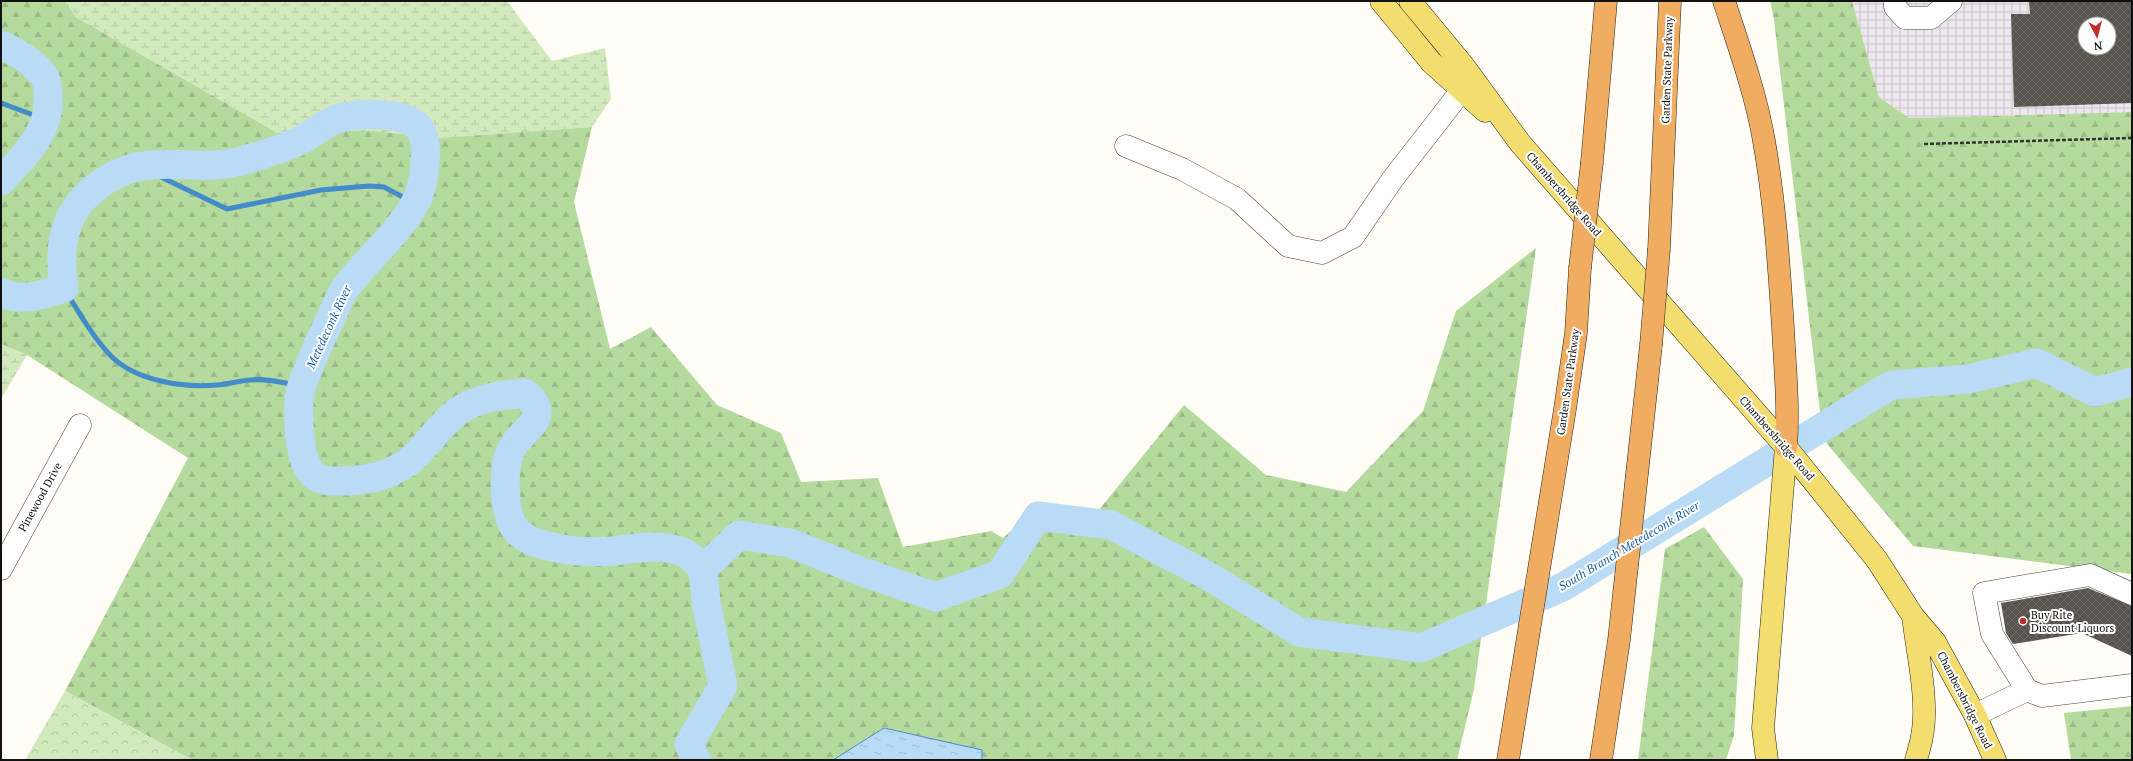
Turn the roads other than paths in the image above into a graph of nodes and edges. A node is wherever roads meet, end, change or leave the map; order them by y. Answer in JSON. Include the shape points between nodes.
{"nodes":[{"id":1,"x":1381,"y":1,"type":"edge"},
{"id":2,"x":1410,"y":1,"type":"edge"},
{"id":3,"x":1606,"y":1,"type":"edge"},
{"id":4,"x":1670,"y":1,"type":"edge"},
{"id":5,"x":1724,"y":1,"type":"edge"},
{"id":6,"x":1894,"y":1,"type":"edge"},
{"id":7,"x":1951,"y":1,"type":"edge"},
{"id":8,"x":1462,"y":90,"type":"junction"},
{"id":9,"x":1520,"y":143,"type":"junction"},
{"id":10,"x":1126,"y":146,"type":"dead end"},
{"id":11,"x":80,"y":425,"type":"dead end"},
{"id":12,"x":1783,"y":435,"type":"junction"},
{"id":13,"x":1,"y":569,"type":"edge"},
{"id":14,"x":2132,"y":594,"type":"edge"},
{"id":15,"x":1913,"y":616,"type":"junction"},
{"id":16,"x":2132,"y":685,"type":"edge"},
{"id":17,"x":2027,"y":690,"type":"junction"},
{"id":18,"x":1975,"y":715,"type":"junction"},
{"id":19,"x":1508,"y":760,"type":"edge"},
{"id":20,"x":1601,"y":760,"type":"edge"},
{"id":21,"x":1767,"y":760,"type":"edge"},
{"id":22,"x":1916,"y":760,"type":"edge"},
{"id":23,"x":1995,"y":760,"type":"edge"}],
"edges":[{"from":1,"to":8,"type":"main road","name":"Chambersbridge Road","via":[[1431,62]]},
{"from":2,"to":9,"type":"main road","name":"Chambersbridge Road","via":[[1463,65]]},
{"from":3,"to":19,"type":"highway","name":"Garden State Parkway","bridge":true,"via":[[1576,333],[1543,553]]},
{"from":4,"to":20,"type":"highway","name":"Garden State Parkway","bridge":true,"via":[[1659,249],[1651,345],[1624,603]]},
{"from":5,"to":12,"type":"highway","via":[[1753,93],[1772,191],[1778,255]]},
{"from":6,"to":7,"type":"street","via":[[1895,8],[1905,18],[1931,18]]},
{"from":8,"to":9,"type":"main road","name":"Chambersbridge Road"},
{"from":8,"to":10,"type":"street","via":[[1392,180],[1353,237],[1322,253],[1288,246],[1237,199],[1182,169]]},
{"from":9,"to":12,"type":"main road","name":"Chambersbridge Road"},
{"from":11,"to":13,"type":"street","name":"Pinewood Drive"},
{"from":12,"to":15,"type":"main road","name":"Chambersbridge Road","via":[[1813,481],[1877,560]]},
{"from":12,"to":21,"type":"main road","via":[[1783,497],[1763,728]]},
{"from":14,"to":17,"type":"street","via":[[2090,575],[1984,592],[1992,634]]},
{"from":15,"to":18,"type":"main road","name":"Chambersbridge Road","via":[[1935,642]]},
{"from":15,"to":22,"type":"main road","via":[[1922,681],[1923,710],[1923,735]]},
{"from":16,"to":17,"type":"street","via":[[2042,696]]},
{"from":17,"to":18,"type":"street"},
{"from":18,"to":23,"type":"main road","name":"Chambersbridge Road"}]}
